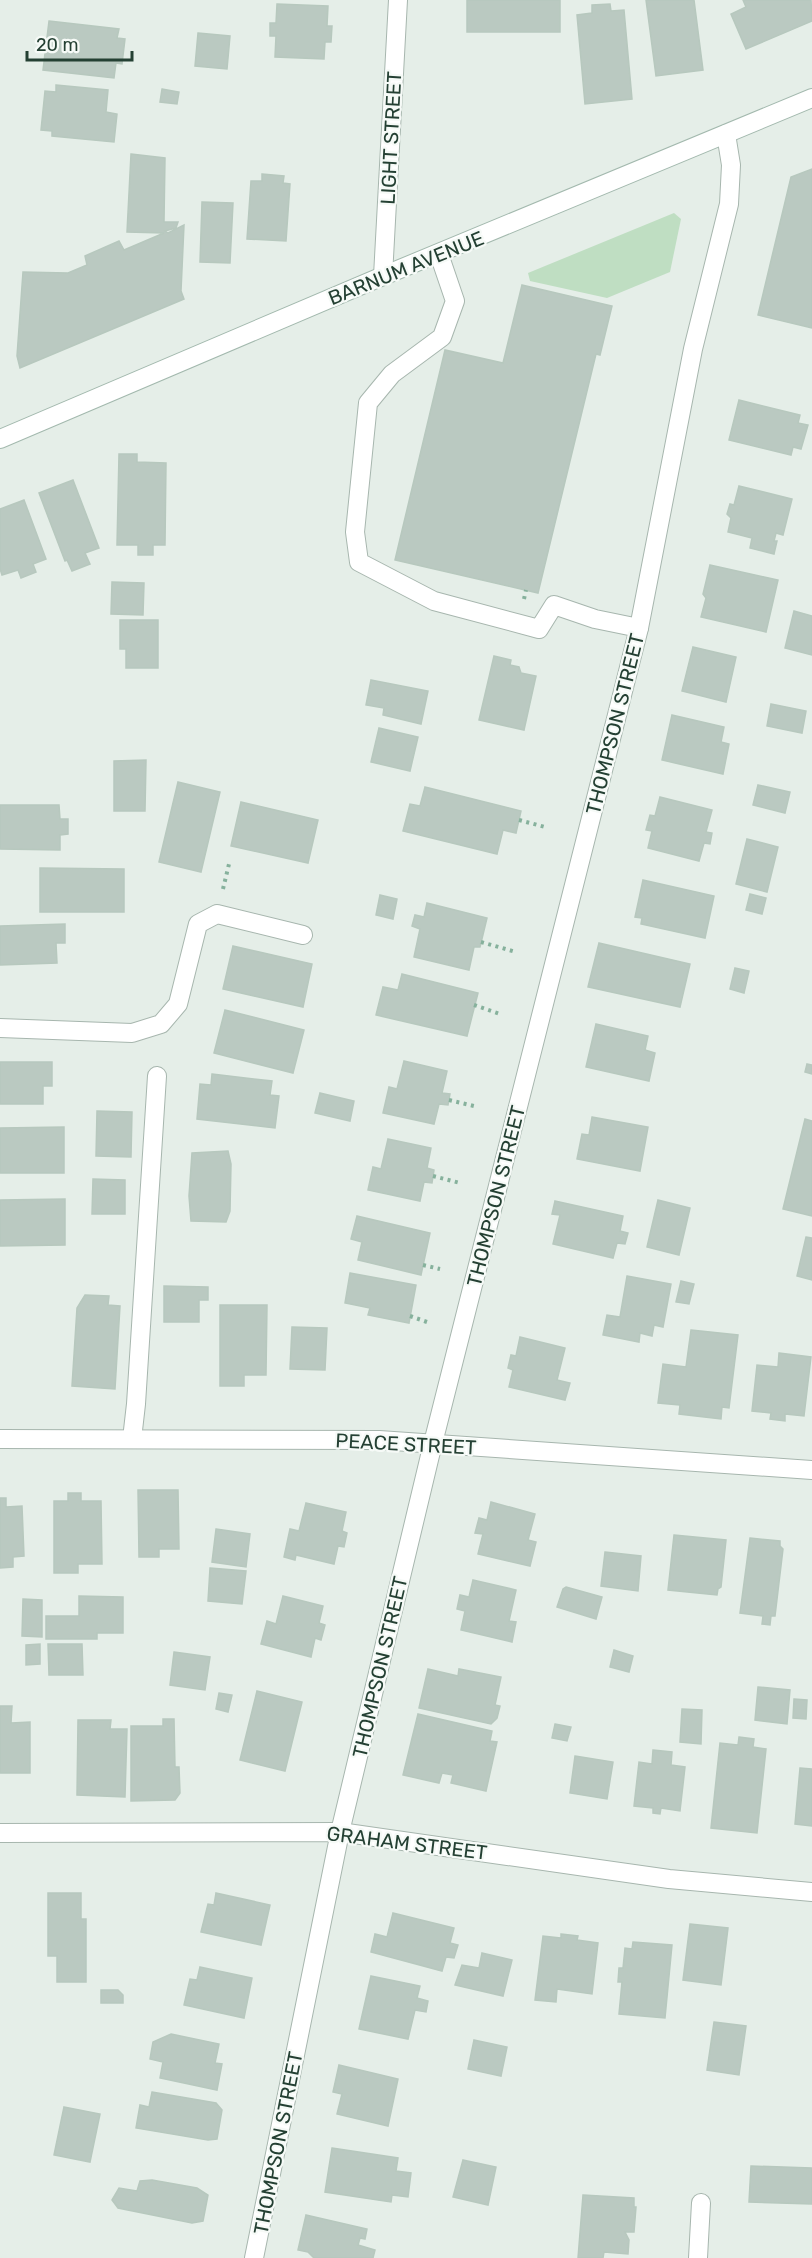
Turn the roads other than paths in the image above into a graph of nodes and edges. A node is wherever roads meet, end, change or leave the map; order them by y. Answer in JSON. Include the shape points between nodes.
{"nodes":[{"id":1,"x":398,"y":0,"type":"edge"},
{"id":2,"x":812,"y":98,"type":"edge"},
{"id":3,"x":726,"y":134,"type":"junction"},
{"id":4,"x":439,"y":254,"type":"junction"},
{"id":5,"x":383,"y":276,"type":"junction"},
{"id":6,"x":0,"y":439,"type":"edge"},
{"id":7,"x":639,"y":628,"type":"junction"},
{"id":8,"x":303,"y":935,"type":"dead end"},
{"id":9,"x":0,"y":1028,"type":"edge"},
{"id":10,"x":157,"y":1076,"type":"dead end"},
{"id":11,"x":0,"y":1439,"type":"edge"},
{"id":12,"x":132,"y":1439,"type":"junction"},
{"id":13,"x":434,"y":1443,"type":"junction"},
{"id":14,"x":812,"y":1470,"type":"edge"},
{"id":15,"x":340,"y":1832,"type":"junction"},
{"id":16,"x":0,"y":1833,"type":"edge"},
{"id":17,"x":812,"y":1892,"type":"edge"},
{"id":18,"x":701,"y":2203,"type":"dead end"},
{"id":19,"x":255,"y":2258,"type":"edge"},
{"id":20,"x":698,"y":2258,"type":"edge"}],
"edges":[{"from":1,"to":5,"type":"street","name":"LIGHT STREET"},
{"from":2,"to":3,"type":"street","name":"BARNUM AVENUE"},
{"from":3,"to":4,"type":"street","name":"BARNUM AVENUE"},
{"from":3,"to":7,"type":"street","name":"THOMPSON STREET","via":[[731,165],[729,204],[693,349]]},
{"from":4,"to":5,"type":"street","name":"BARNUM AVENUE"},
{"from":4,"to":7,"type":"street","via":[[455,301],[442,337],[392,374],[368,403],[355,532],[359,562],[435,601],[539,629],[554,605]]},
{"from":5,"to":6,"type":"street","name":"BARNUM AVENUE"},
{"from":7,"to":13,"type":"street","name":"THOMPSON STREET"},
{"from":8,"to":9,"type":"street","via":[[217,914],[198,924],[178,1004],[161,1024],[132,1033]]},
{"from":10,"to":12,"type":"street"},
{"from":11,"to":12,"type":"street","name":"PEACE STREET"},
{"from":12,"to":13,"type":"street","name":"PEACE STREET"},
{"from":13,"to":14,"type":"street","name":"PEACE STREET"},
{"from":13,"to":15,"type":"street","name":"THOMPSON STREET"},
{"from":15,"to":16,"type":"street","name":"GRAHAM STREET"},
{"from":15,"to":17,"type":"street","name":"GRAHAM STREET","via":[[669,1879]]},
{"from":15,"to":19,"type":"street","name":"THOMPSON STREET"},
{"from":18,"to":20,"type":"street"}]}
